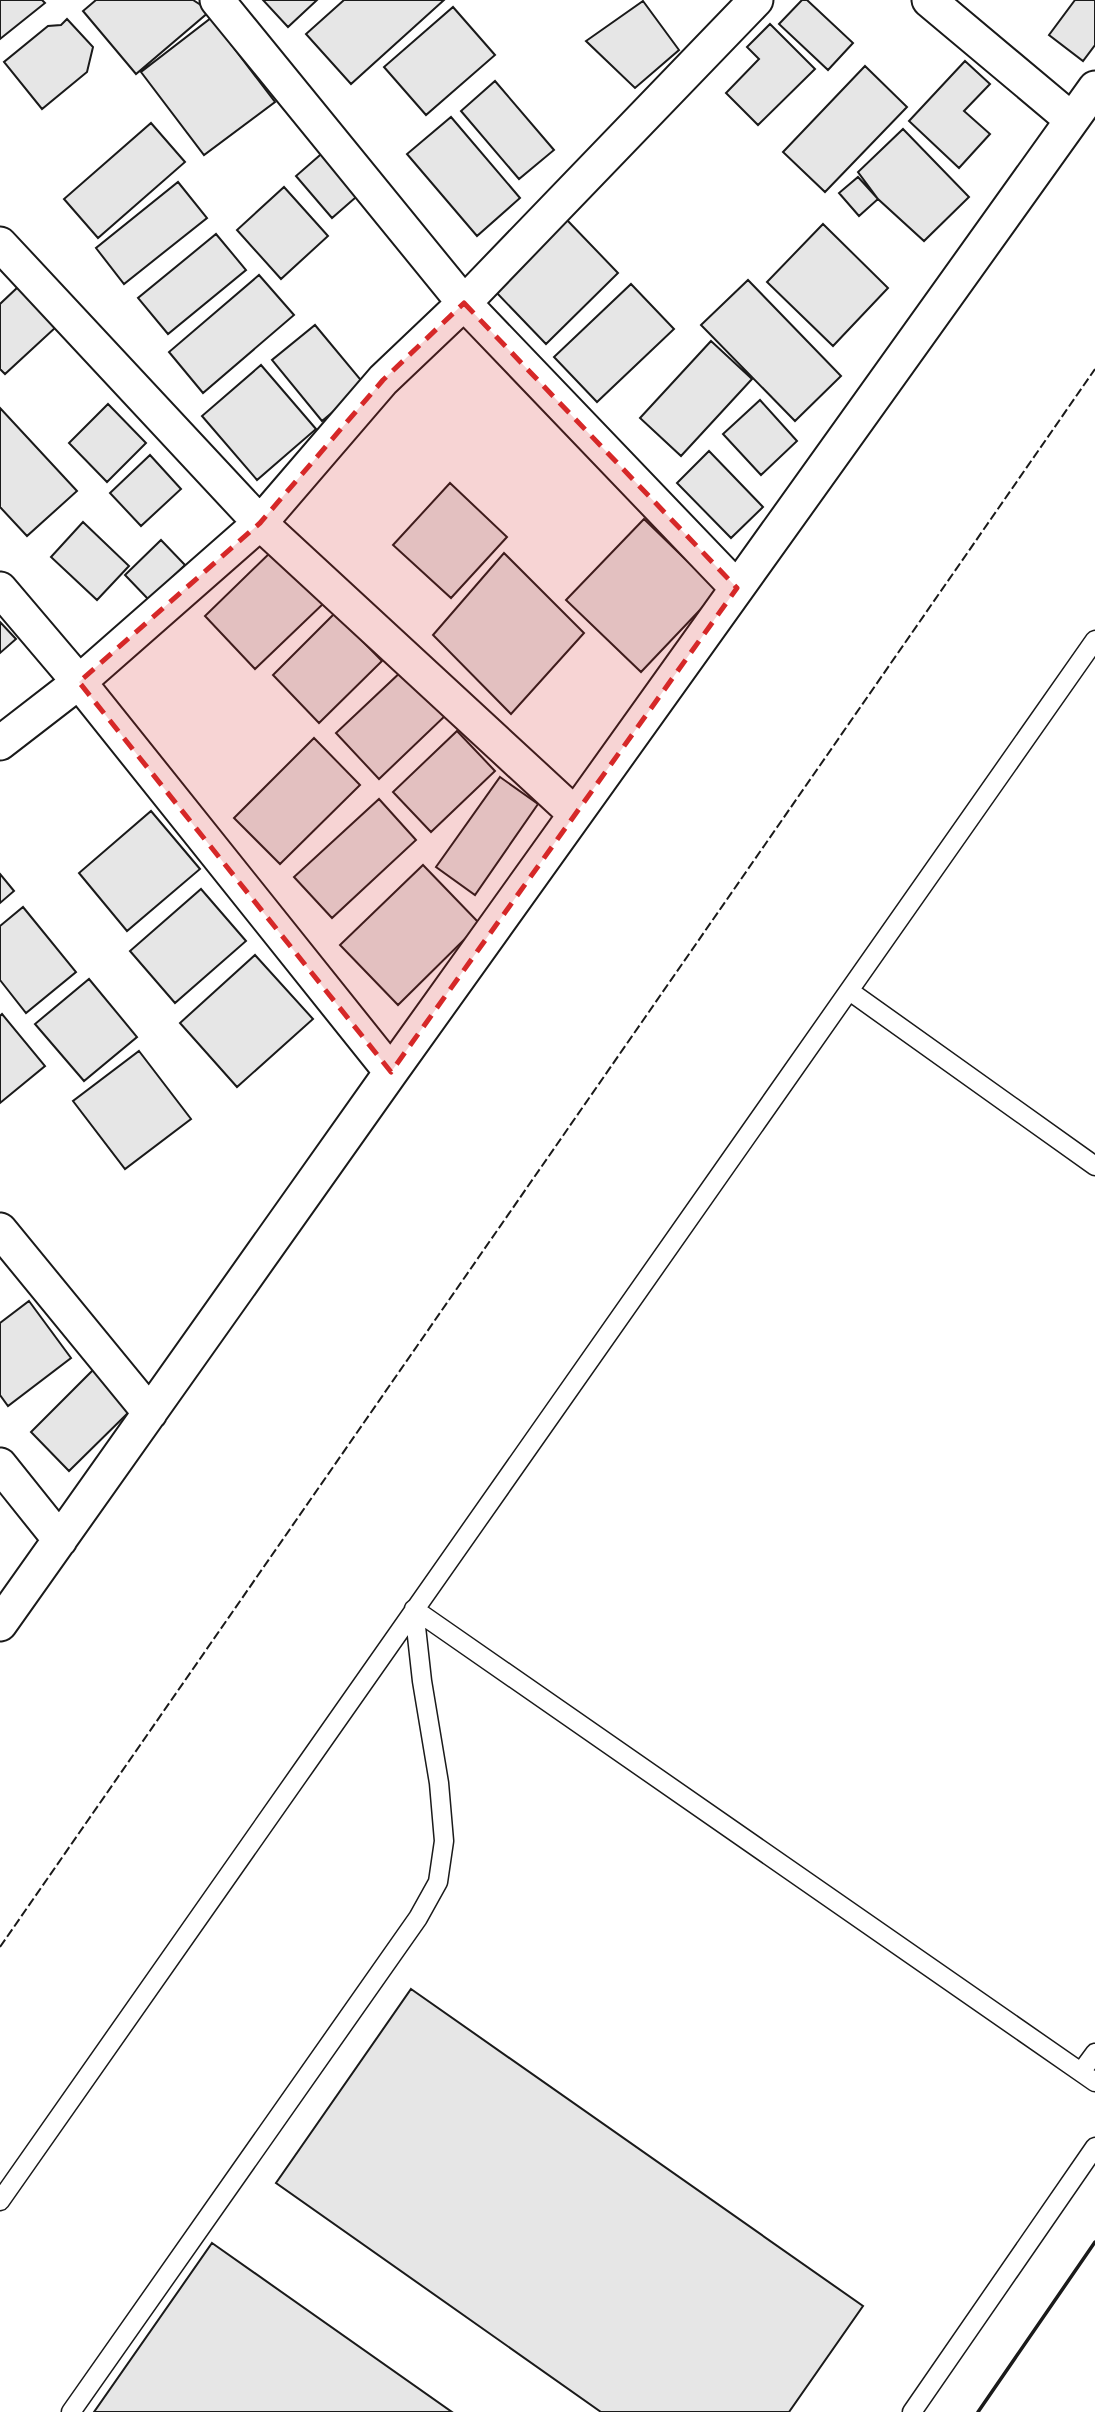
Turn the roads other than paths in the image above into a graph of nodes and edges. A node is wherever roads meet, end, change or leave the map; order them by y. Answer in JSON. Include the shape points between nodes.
{"nodes":[{"id":1,"x":217,"y":0,"type":"edge"},
{"id":2,"x":756,"y":0,"type":"edge"},
{"id":3,"x":929,"y":0,"type":"edge"},
{"id":4,"x":1095,"y":88,"type":"edge"},
{"id":5,"x":1072,"y":120,"type":"junction"},
{"id":6,"x":0,"y":244,"type":"edge"},
{"id":7,"x":464,"y":303,"type":"junction"},
{"id":8,"x":260,"y":523,"type":"junction"},
{"id":9,"x":737,"y":588,"type":"junction"},
{"id":10,"x":0,"y":589,"type":"edge"},
{"id":11,"x":1095,"y":640,"type":"edge"},
{"id":12,"x":79,"y":682,"type":"junction"},
{"id":13,"x":0,"y":743,"type":"edge"},
{"id":14,"x":575,"y":814,"type":"junction"},
{"id":15,"x":851,"y":992,"type":"junction"},
{"id":16,"x":391,"y":1072,"type":"junction"},
{"id":17,"x":1095,"y":1166,"type":"edge"},
{"id":18,"x":0,"y":1230,"type":"edge"},
{"id":19,"x":150,"y":1413,"type":"junction"},
{"id":20,"x":0,"y":1465,"type":"edge"},
{"id":21,"x":60,"y":1540,"type":"junction"},
{"id":22,"x":414,"y":1609,"type":"junction"},
{"id":23,"x":0,"y":1624,"type":"edge"},
{"id":24,"x":1095,"y":2053,"type":"edge"},
{"id":25,"x":1088,"y":2077,"type":"edge"},
{"id":26,"x":1095,"y":2147,"type":"edge"},
{"id":27,"x":0,"y":2201,"type":"edge"},
{"id":28,"x":71,"y":2412,"type":"edge"},
{"id":29,"x":912,"y":2412,"type":"edge"}],
"edges":[{"from":1,"to":7,"type":"street"},
{"from":2,"to":7,"type":"street"},
{"from":3,"to":5,"type":"street"},
{"from":4,"to":5,"type":"street"},
{"from":5,"to":9,"type":"street"},
{"from":6,"to":8,"type":"street"},
{"from":7,"to":8,"type":"street","via":[[383,380]]},
{"from":7,"to":9,"type":"street"},
{"from":8,"to":12,"type":"street"},
{"from":8,"to":14,"type":"street"},
{"from":9,"to":14,"type":"street"},
{"from":10,"to":12,"type":"street"},
{"from":11,"to":15,"type":"lane"},
{"from":12,"to":13,"type":"street"},
{"from":12,"to":16,"type":"street"},
{"from":14,"to":16,"type":"street"},
{"from":15,"to":17,"type":"lane"},
{"from":15,"to":22,"type":"lane"},
{"from":16,"to":19,"type":"street"},
{"from":18,"to":19,"type":"street"},
{"from":19,"to":21,"type":"street"},
{"from":20,"to":21,"type":"street"},
{"from":21,"to":23,"type":"street"},
{"from":22,"to":25,"type":"lane"},
{"from":22,"to":27,"type":"lane"},
{"from":22,"to":28,"type":"lane","via":[[439,1783],[443,1841],[438,1882],[418,1918]]},
{"from":24,"to":25,"type":"lane"},
{"from":26,"to":29,"type":"lane"}]}
